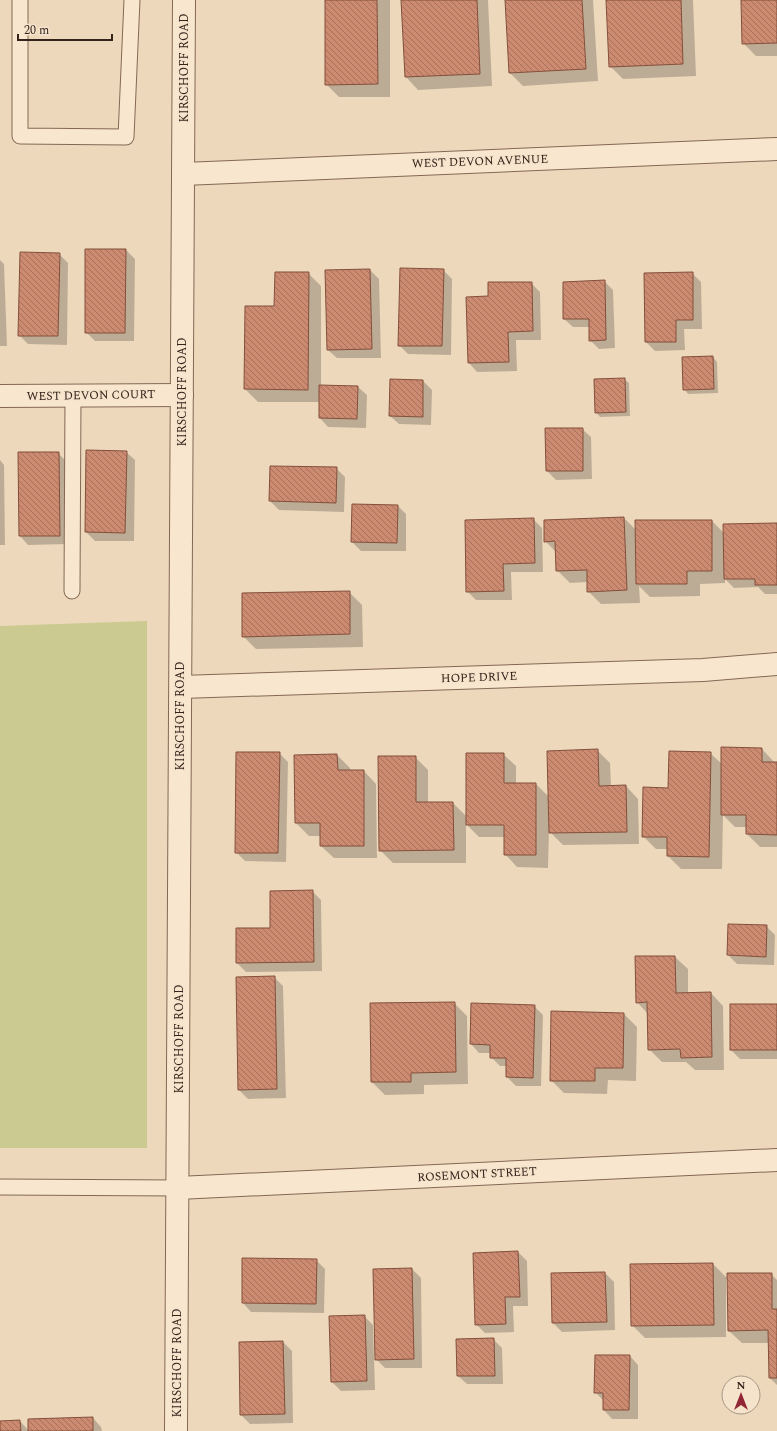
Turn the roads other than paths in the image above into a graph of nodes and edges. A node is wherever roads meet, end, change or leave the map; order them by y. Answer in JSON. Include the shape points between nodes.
{"nodes":[{"id":1,"x":20,"y":0,"type":"edge"},
{"id":2,"x":132,"y":0,"type":"edge"},
{"id":3,"x":184,"y":0,"type":"edge"},
{"id":4,"x":777,"y":149,"type":"edge"},
{"id":5,"x":183,"y":174,"type":"junction"},
{"id":6,"x":182,"y":394,"type":"junction"},
{"id":7,"x":0,"y":396,"type":"edge"},
{"id":8,"x":73,"y":396,"type":"junction"},
{"id":9,"x":72,"y":591,"type":"dead end"},
{"id":10,"x":777,"y":664,"type":"edge"},
{"id":11,"x":180,"y":687,"type":"junction"},
{"id":12,"x":777,"y":1160,"type":"edge"},
{"id":13,"x":0,"y":1187,"type":"edge"},
{"id":14,"x":178,"y":1188,"type":"junction"},
{"id":15,"x":176,"y":1431,"type":"edge"}],
"edges":[{"from":1,"to":2,"type":"lane","via":[[20,136],[126,137]]},
{"from":3,"to":5,"type":"street","name":"KIRSCHOFF ROAD"},
{"from":4,"to":5,"type":"street","name":"WEST DEVON AVENUE"},
{"from":5,"to":6,"type":"street","name":"KIRSCHOFF ROAD"},
{"from":6,"to":8,"type":"street","name":"WEST DEVON COURT"},
{"from":6,"to":11,"type":"street","name":"KIRSCHOFF ROAD"},
{"from":7,"to":8,"type":"street","name":"WEST DEVON COURT"},
{"from":8,"to":9,"type":"lane"},
{"from":10,"to":11,"type":"street","name":"HOPE DRIVE","via":[[704,670]]},
{"from":11,"to":14,"type":"street","name":"KIRSCHOFF ROAD"},
{"from":12,"to":14,"type":"street","name":"ROSEMONT STREET"},
{"from":13,"to":14,"type":"lane"},
{"from":14,"to":15,"type":"street","name":"KIRSCHOFF ROAD"}]}
